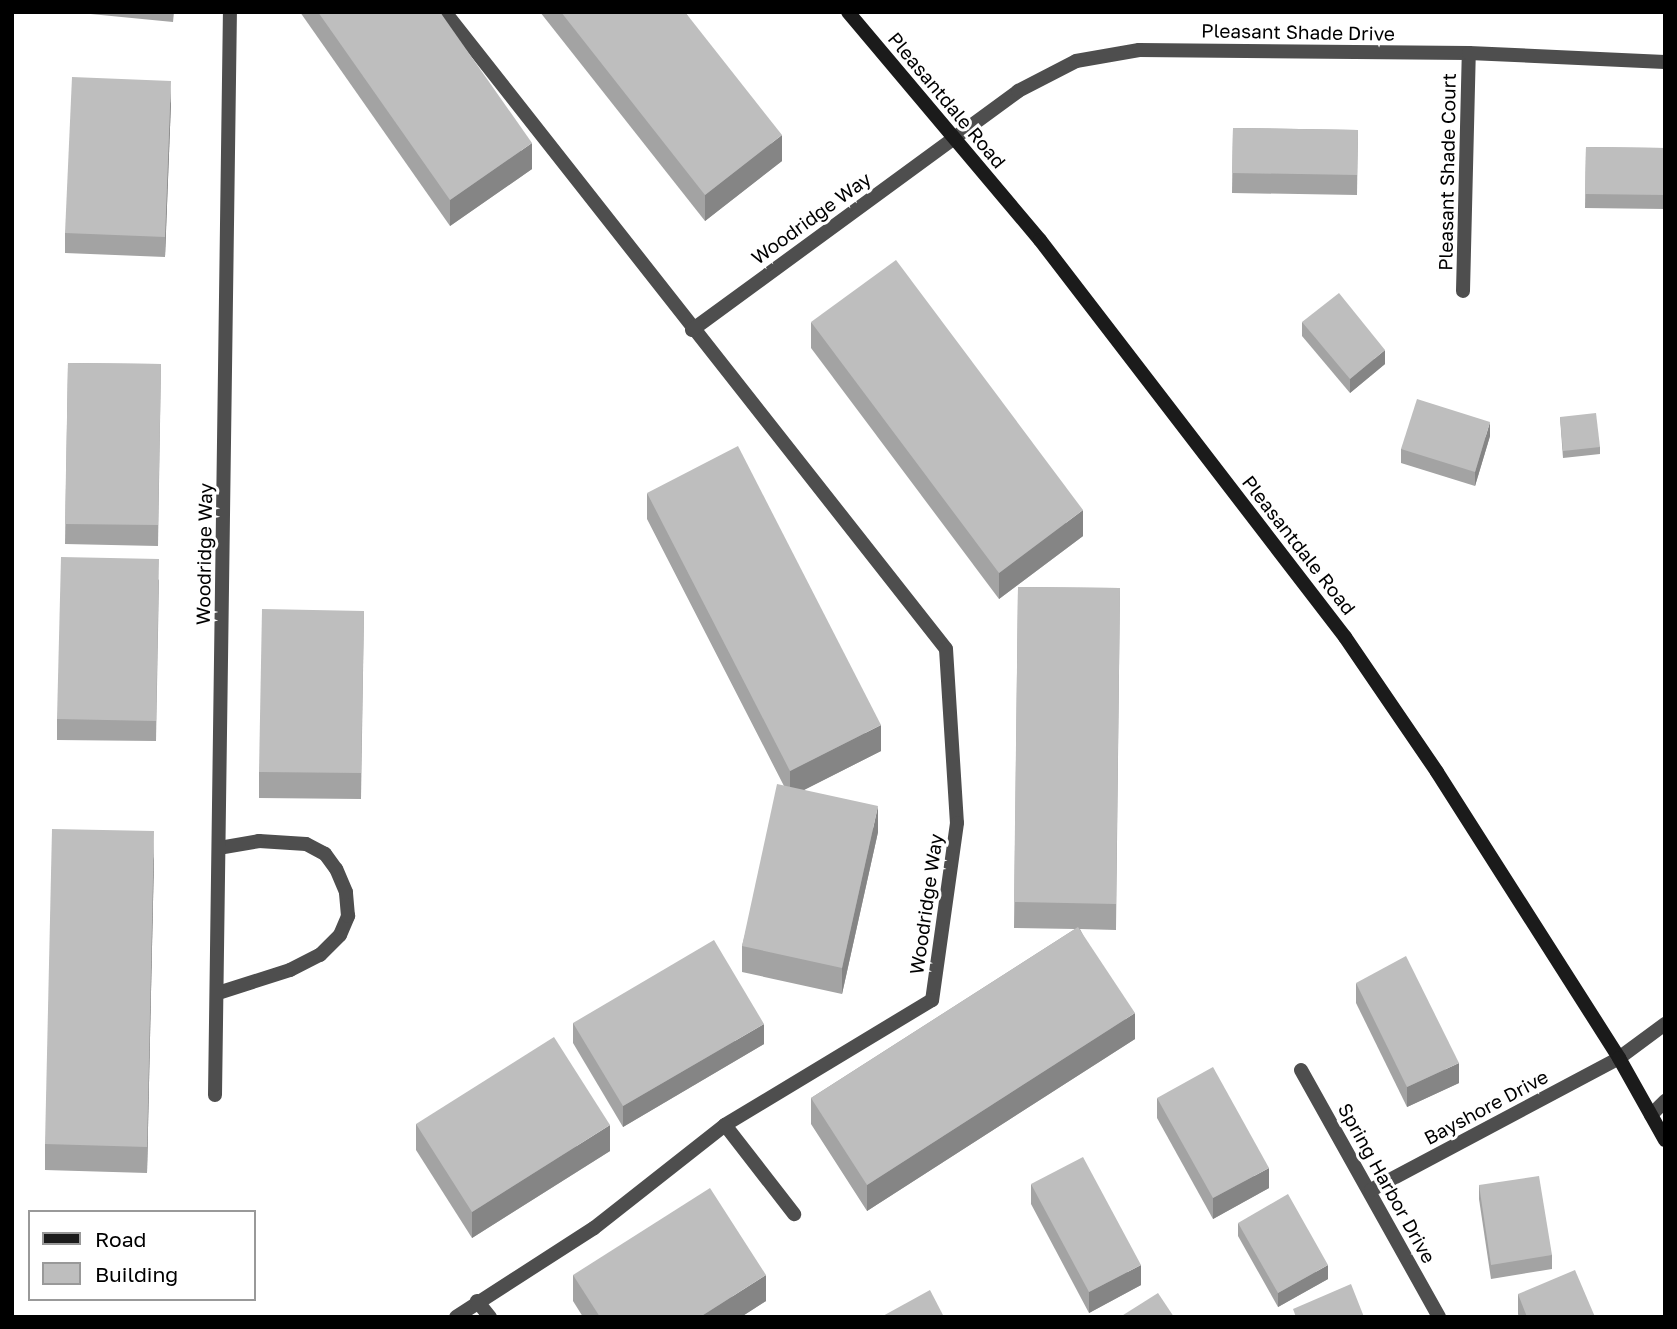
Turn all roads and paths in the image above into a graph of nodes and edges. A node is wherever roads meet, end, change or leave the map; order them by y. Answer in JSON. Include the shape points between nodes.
{"nodes":[{"id":1,"x":230,"y":12,"type":"edge"},
{"id":2,"x":445,"y":12,"type":"edge"},
{"id":3,"x":848,"y":12,"type":"edge"},
{"id":4,"x":1469,"y":54,"type":"junction"},
{"id":5,"x":1665,"y":62,"type":"edge"},
{"id":6,"x":954,"y":139,"type":"junction"},
{"id":7,"x":1464,"y":292,"type":"dead end"},
{"id":8,"x":692,"y":330,"type":"junction"},
{"id":9,"x":220,"y":848,"type":"junction"},
{"id":10,"x":218,"y":993,"type":"junction"},
{"id":11,"x":1665,"y":1024,"type":"edge"},
{"id":12,"x":1619,"y":1058,"type":"junction"},
{"id":13,"x":1301,"y":1070,"type":"dead end"},
{"id":14,"x":215,"y":1095,"type":"dead end"},
{"id":15,"x":1665,"y":1101,"type":"edge"},
{"id":16,"x":1651,"y":1115,"type":"junction"},
{"id":17,"x":725,"y":1125,"type":"junction"},
{"id":18,"x":1665,"y":1140,"type":"edge"},
{"id":19,"x":1371,"y":1190,"type":"junction"},
{"id":20,"x":794,"y":1214,"type":"dead end"},
{"id":21,"x":477,"y":1301,"type":"junction"},
{"id":22,"x":456,"y":1317,"type":"edge"},
{"id":23,"x":490,"y":1317,"type":"edge"},
{"id":24,"x":1439,"y":1317,"type":"edge"}],
"edges":[{"from":1,"to":9,"type":"street","name":"Woodridge Way"},
{"from":2,"to":8,"type":"street","name":"Woodridge Way"},
{"from":3,"to":6,"type":"main road","name":"Pleasantdale Road"},
{"from":4,"to":5,"type":"street","name":"Pleasant Shade Drive"},
{"from":4,"to":6,"type":"street","name":"Pleasant Shade Drive","via":[[1139,50],[1076,61],[1018,91]]},
{"from":4,"to":7,"type":"street","name":"Pleasant Shade Court"},
{"from":6,"to":8,"type":"street","name":"Woodridge Way"},
{"from":6,"to":12,"type":"main road","name":"Pleasantdale Road","via":[[1040,240],[1345,637]]},
{"from":8,"to":17,"type":"street","name":"Woodridge Way","via":[[946,649],[957,822],[932,1000]]},
{"from":9,"to":10,"type":"street","name":"Woodridge Way"},
{"from":9,"to":10,"type":"street","via":[[259,841],[306,844],[325,854],[346,892],[348,916],[341,935],[320,955],[290,970]]},
{"from":10,"to":14,"type":"street","name":"Woodridge Way"},
{"from":11,"to":12,"type":"street","name":"Bayshore Drive"},
{"from":12,"to":16,"type":"main road","name":"Pleasantdale Road"},
{"from":12,"to":19,"type":"street","name":"Bayshore Drive"},
{"from":13,"to":19,"type":"street","name":"Spring Harbor Drive"},
{"from":15,"to":16,"type":"street"},
{"from":16,"to":18,"type":"main road","name":"Pleasantdale Road"},
{"from":17,"to":20,"type":"street"},
{"from":17,"to":21,"type":"street","name":"Woodridge Way","via":[[594,1228]]},
{"from":19,"to":24,"type":"street","name":"Spring Harbor Drive"},
{"from":21,"to":22,"type":"street","name":"Woodridge Way"},
{"from":21,"to":23,"type":"street"}]}
